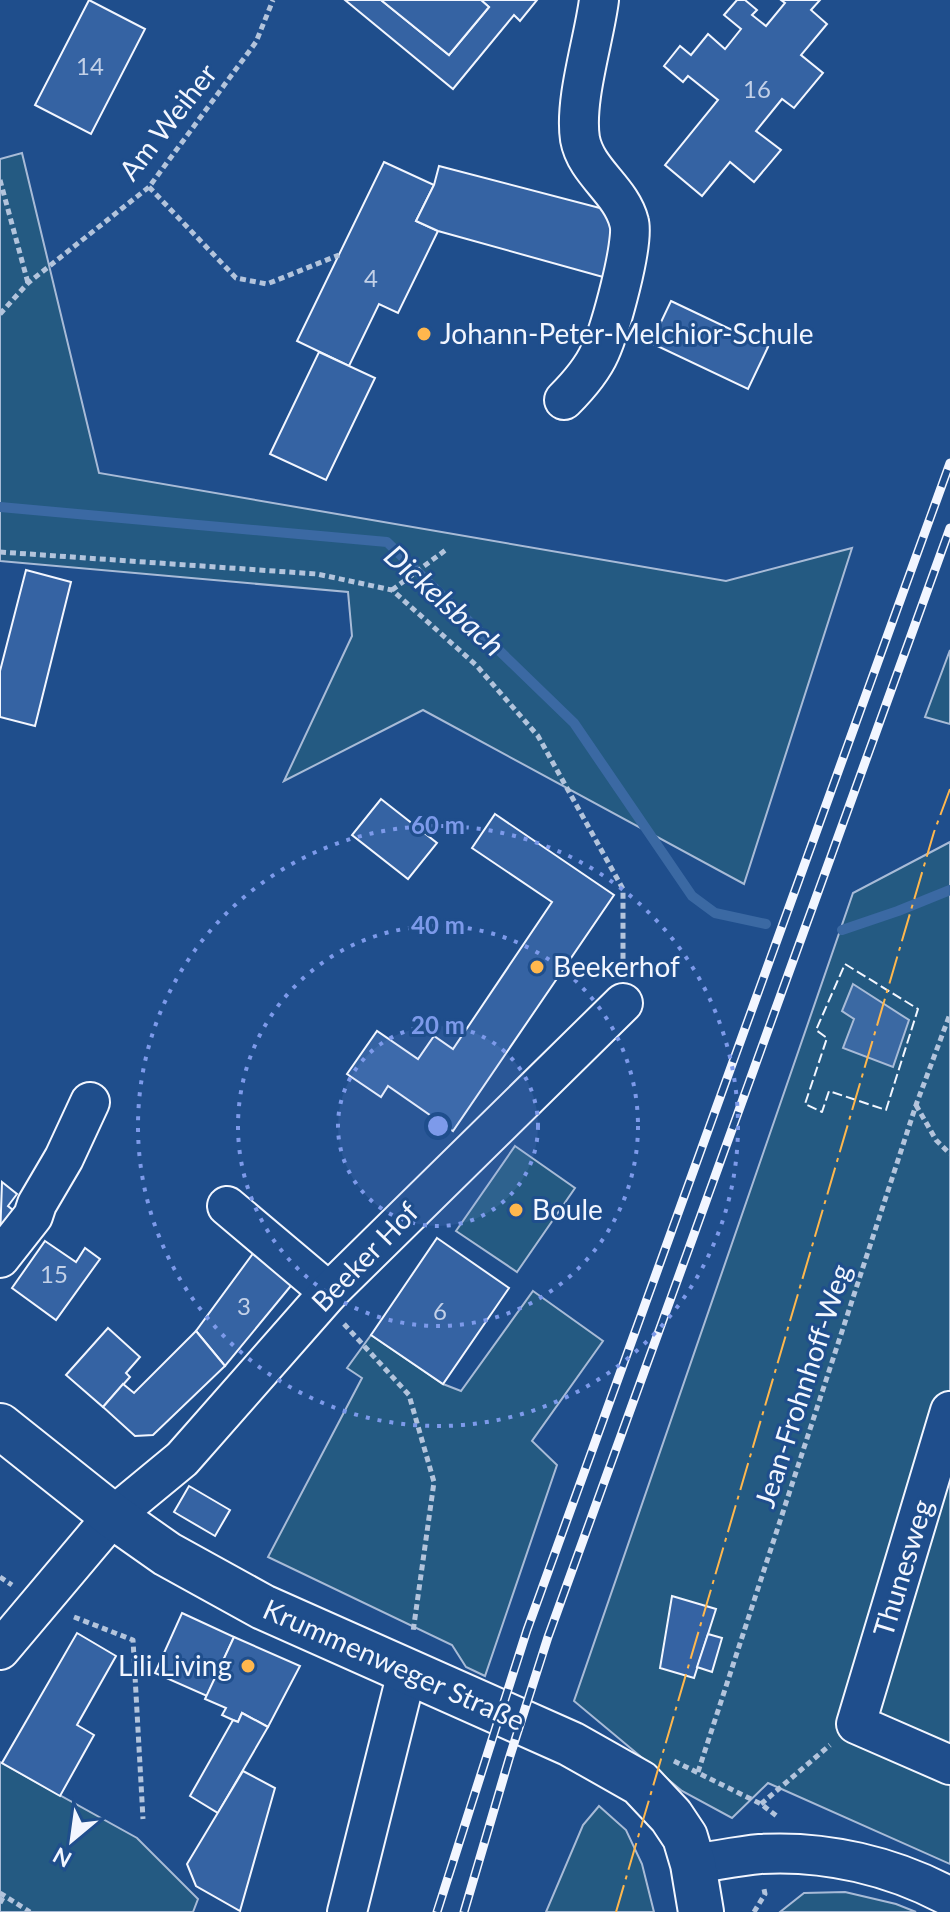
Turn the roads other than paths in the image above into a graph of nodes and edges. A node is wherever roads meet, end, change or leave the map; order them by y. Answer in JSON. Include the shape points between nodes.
{"nodes":[{"id":1,"x":599,"y":0,"type":"edge"},
{"id":2,"x":564,"y":400,"type":"dead end"},
{"id":3,"x":623,"y":1003,"type":"road end"},
{"id":4,"x":90,"y":1102,"type":"dead end"},
{"id":5,"x":227,"y":1206,"type":"dead end"},
{"id":6,"x":0,"y":1258,"type":"edge"},
{"id":7,"x":325,"y":1296,"type":"junction"},
{"id":8,"x":950,"y":1414,"type":"edge"},
{"id":9,"x":0,"y":1426,"type":"edge"},
{"id":10,"x":113,"y":1516,"type":"junction"},
{"id":11,"x":0,"y":1650,"type":"edge"},
{"id":12,"x":407,"y":1672,"type":"junction"},
{"id":13,"x":950,"y":1765,"type":"edge"},
{"id":14,"x":693,"y":1864,"type":"junction"},
{"id":15,"x":950,"y":1897,"type":"edge"},
{"id":16,"x":347,"y":1912,"type":"edge"},
{"id":17,"x":701,"y":1912,"type":"edge"}],
"edges":[{"from":1,"to":2,"type":"street","via":[[579,134],[582,149],[630,223],[627,255],[600,353]]},
{"from":3,"to":7,"type":"street","name":"Beeker Hof"},
{"from":4,"to":6,"type":"street","via":[[33,1216]]},
{"from":5,"to":7,"type":"street"},
{"from":7,"to":10,"type":"street","name":"Beeker Hof","via":[[182,1459]]},
{"from":8,"to":13,"type":"street","name":"Thunesweg","via":[[856,1724]]},
{"from":9,"to":10,"type":"main road","name":"Krummenweger Straße"},
{"from":10,"to":11,"type":"street","name":"Beeker Hof"},
{"from":10,"to":12,"type":"main road","name":"Krummenweger Straße","via":[[167,1554],[263,1607]]},
{"from":12,"to":14,"type":"main road","name":"Krummenweger Straße","via":[[591,1754],[640,1783],[685,1837]]},
{"from":12,"to":16,"type":"street"},
{"from":14,"to":15,"type":"street","via":[[761,1854],[830,1856],[879,1867]]},
{"from":14,"to":17,"type":"main road","name":"Krummenweger Straße"}]}
